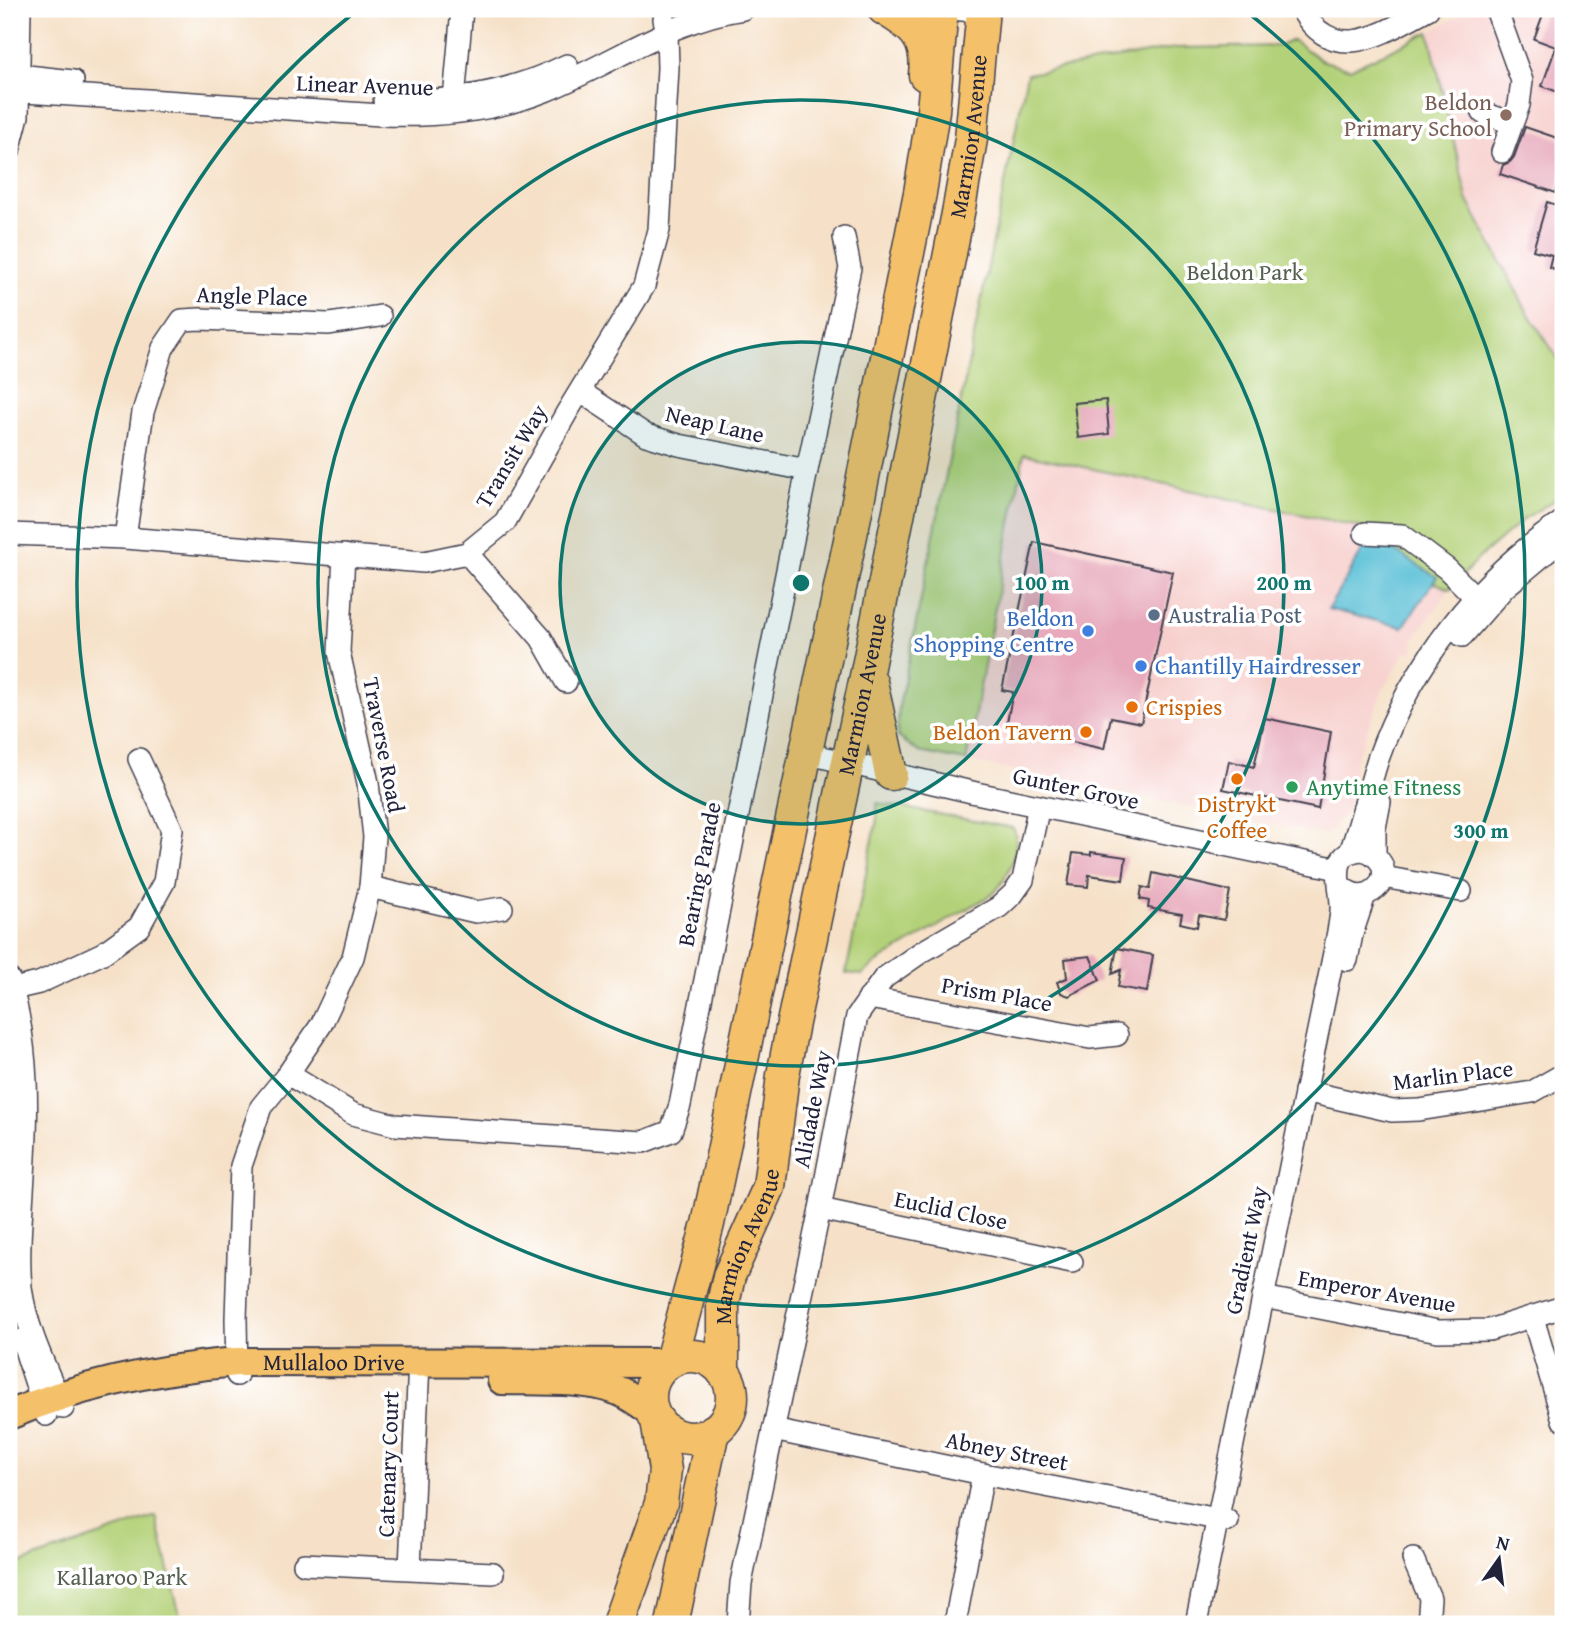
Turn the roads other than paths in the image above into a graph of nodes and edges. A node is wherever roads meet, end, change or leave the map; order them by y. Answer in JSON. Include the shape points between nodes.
{"nodes":[{"id":1,"x":20,"y":9,"type":"edge"},
{"id":2,"x":462,"y":9,"type":"edge"},
{"id":3,"x":688,"y":9,"type":"edge"},
{"id":4,"x":743,"y":9,"type":"edge"},
{"id":5,"x":884,"y":9,"type":"edge"},
{"id":6,"x":942,"y":9,"type":"edge"},
{"id":7,"x":952,"y":9,"type":"edge"},
{"id":8,"x":1301,"y":9,"type":"edge"},
{"id":9,"x":1428,"y":9,"type":"edge"},
{"id":10,"x":1496,"y":9,"type":"edge"},
{"id":11,"x":983,"y":10,"type":"edge"},
{"id":12,"x":666,"y":26,"type":"junction"},
{"id":13,"x":14,"y":83,"type":"edge"},
{"id":14,"x":454,"y":105,"type":"junction"},
{"id":15,"x":1483,"y":113,"type":"dead end"},
{"id":16,"x":1512,"y":123,"type":"junction"},
{"id":17,"x":9,"y":151,"type":"edge"},
{"id":18,"x":1502,"y":152,"type":"dead end"},
{"id":19,"x":920,"y":193,"type":"junction"},
{"id":20,"x":844,"y":237,"type":"dead end"},
{"id":21,"x":380,"y":316,"type":"dead end"},
{"id":22,"x":582,"y":392,"type":"junction"},
{"id":23,"x":807,"y":470,"type":"junction"},
{"id":24,"x":1563,"y":520,"type":"edge"},
{"id":25,"x":1365,"y":533,"type":"dead end"},
{"id":26,"x":9,"y":534,"type":"edge"},
{"id":27,"x":124,"y":538,"type":"junction"},
{"id":28,"x":1563,"y":538,"type":"edge"},
{"id":29,"x":467,"y":553,"type":"junction"},
{"id":30,"x":344,"y":555,"type":"junction"},
{"id":31,"x":1475,"y":597,"type":"junction"},
{"id":32,"x":868,"y":667,"type":"junction"},
{"id":33,"x":566,"y":682,"type":"dead end"},
{"id":34,"x":805,"y":754,"type":"junction"},
{"id":35,"x":139,"y":759,"type":"dead end"},
{"id":36,"x":847,"y":764,"type":"junction"},
{"id":37,"x":891,"y":774,"type":"junction"},
{"id":38,"x":1039,"y":806,"type":"junction"},
{"id":39,"x":1376,"y":856,"type":"junction"},
{"id":40,"x":1343,"y":869,"type":"junction"},
{"id":41,"x":1382,"y":877,"type":"junction"},
{"id":42,"x":370,"y":887,"type":"junction"},
{"id":43,"x":1461,"y":891,"type":"dead end"},
{"id":44,"x":1365,"y":895,"type":"junction"},
{"id":45,"x":502,"y":908,"type":"dead end"},
{"id":46,"x":10,"y":986,"type":"edge"},
{"id":47,"x":869,"y":998,"type":"junction"},
{"id":48,"x":1117,"y":1035,"type":"dead end"},
{"id":49,"x":9,"y":1042,"type":"edge"},
{"id":50,"x":288,"y":1074,"type":"junction"},
{"id":51,"x":1562,"y":1075,"type":"edge"},
{"id":52,"x":1312,"y":1093,"type":"junction"},
{"id":53,"x":9,"y":1186,"type":"edge"},
{"id":54,"x":820,"y":1209,"type":"junction"},
{"id":55,"x":15,"y":1219,"type":"edge"},
{"id":56,"x":1072,"y":1262,"type":"dead end"},
{"id":57,"x":9,"y":1296,"type":"edge"},
{"id":58,"x":1270,"y":1299,"type":"junction"},
{"id":59,"x":1563,"y":1307,"type":"edge"},
{"id":60,"x":1533,"y":1318,"type":"junction"},
{"id":61,"x":669,"y":1362,"type":"junction"},
{"id":62,"x":236,"y":1368,"type":"junction"},
{"id":63,"x":418,"y":1369,"type":"junction"},
{"id":64,"x":723,"y":1371,"type":"junction"},
{"id":65,"x":52,"y":1405,"type":"junction"},
{"id":66,"x":9,"y":1415,"type":"edge"},
{"id":67,"x":655,"y":1416,"type":"junction"},
{"id":68,"x":1563,"y":1420,"type":"edge"},
{"id":69,"x":773,"y":1430,"type":"junction"},
{"id":70,"x":9,"y":1431,"type":"edge"},
{"id":71,"x":713,"y":1431,"type":"junction"},
{"id":72,"x":983,"y":1474,"type":"junction"},
{"id":73,"x":1224,"y":1520,"type":"junction"},
{"id":74,"x":1413,"y":1559,"type":"dead end"},
{"id":75,"x":304,"y":1564,"type":"dead end"},
{"id":76,"x":410,"y":1568,"type":"junction"},
{"id":77,"x":493,"y":1573,"type":"dead end"},
{"id":78,"x":618,"y":1624,"type":"edge"},
{"id":79,"x":672,"y":1624,"type":"edge"},
{"id":80,"x":738,"y":1624,"type":"edge"},
{"id":81,"x":955,"y":1624,"type":"edge"},
{"id":82,"x":1196,"y":1624,"type":"edge"},
{"id":83,"x":1210,"y":1624,"type":"edge"},
{"id":84,"x":1428,"y":1624,"type":"edge"}],
"edges":[{"from":1,"to":13,"type":"street"},
{"from":2,"to":14,"type":"street"},
{"from":3,"to":12,"type":"street","name":"Linear Avenue"},
{"from":4,"to":12,"type":"street","name":"Linear Avenue"},
{"from":5,"to":19,"type":"highway","via":[[914,28],[925,49],[913,180]]},
{"from":6,"to":19,"type":"highway","name":"Marmion Avenue"},
{"from":7,"to":11,"type":"street"},
{"from":8,"to":9,"type":"street","via":[[1311,25],[1349,42],[1372,39]]},
{"from":10,"to":16,"type":"street","via":[[1522,81]]},
{"from":11,"to":32,"type":"highway","name":"Marmion Avenue","via":[[971,139]]},
{"from":12,"to":14,"type":"street","name":"Linear Avenue","via":[[546,90],[494,107]]},
{"from":12,"to":22,"type":"street","name":"Transit Way","via":[[659,230],[644,286]]},
{"from":13,"to":14,"type":"street","name":"Linear Avenue"},
{"from":13,"to":17,"type":"street","via":[[18,116]]},
{"from":15,"to":16,"type":"street"},
{"from":16,"to":18,"type":"street"},
{"from":19,"to":34,"type":"highway","name":"Marmion Avenue"},
{"from":20,"to":23,"type":"street","name":"Bearing Parade","via":[[850,268]]},
{"from":21,"to":27,"type":"street","name":"Angle Place","via":[[329,324],[182,320],[163,348],[143,412]]},
{"from":22,"to":23,"type":"street","name":"Neap Lane","via":[[646,435]]},
{"from":22,"to":29,"type":"street","name":"Transit Way","via":[[505,522]]},
{"from":23,"to":50,"type":"street","name":"Bearing Parade","via":[[683,1092],[671,1130],[643,1142],[395,1125],[353,1114]]},
{"from":24,"to":31,"type":"street","name":"Gradient Way"},
{"from":25,"to":31,"type":"street","via":[[1402,535]]},
{"from":26,"to":27,"type":"street","name":"Transit Way"},
{"from":27,"to":30,"type":"street","name":"Transit Way"},
{"from":28,"to":39,"type":"street","via":[[1489,605],[1424,691],[1379,803]]},
{"from":29,"to":30,"type":"street","name":"Transit Way","via":[[424,562]]},
{"from":29,"to":33,"type":"street","via":[[541,638]]},
{"from":30,"to":42,"type":"street","name":"Traverse Road","via":[[339,652],[368,783],[373,837]]},
{"from":31,"to":40,"type":"street","name":"Gradient Way","via":[[1428,660],[1389,733]]},
{"from":32,"to":36,"type":"highway","name":"Marmion Avenue"},
{"from":32,"to":37,"type":"highway"},
{"from":34,"to":36,"type":"street","name":"Gunter Grove"},
{"from":34,"to":61,"type":"highway","name":"Marmion Avenue","via":[[708,1224]]},
{"from":35,"to":46,"type":"street","via":[[172,830],[164,882],[139,928],[93,958],[39,983]]},
{"from":36,"to":37,"type":"street","name":"Gunter Grove"},
{"from":36,"to":64,"type":"highway","name":"Marmion Avenue","via":[[783,1075],[769,1187],[729,1276],[723,1304]]},
{"from":37,"to":38,"type":"street","name":"Gunter Grove"},
{"from":38,"to":40,"type":"street","name":"Gunter Grove"},
{"from":38,"to":47,"type":"street","name":"Alidade Way","via":[[1023,880],[1013,894],[884,978]]},
{"from":39,"to":40,"type":"street","via":[[1363,850]]},
{"from":39,"to":41,"type":"street"},
{"from":40,"to":44,"type":"street","via":[[1350,893]]},
{"from":40,"to":52,"type":"street","name":"Gradient Way","via":[[1341,909]]},
{"from":41,"to":43,"type":"street"},
{"from":41,"to":44,"type":"street","via":[[1377,889]]},
{"from":42,"to":45,"type":"street","via":[[476,912]]},
{"from":42,"to":50,"type":"street","name":"Traverse Road","via":[[353,957],[321,1025]]},
{"from":44,"to":52,"type":"street","name":"Gradient Way"},
{"from":46,"to":55,"type":"street","via":[[27,1072],[28,1106]]},
{"from":47,"to":48,"type":"street","name":"Prism Place","via":[[1090,1038]]},
{"from":47,"to":54,"type":"street","name":"Alidade Way","via":[[856,1016]]},
{"from":49,"to":53,"type":"street","via":[[13,1103]]},
{"from":50,"to":62,"type":"street","name":"Traverse Road","via":[[261,1107],[241,1166]]},
{"from":51,"to":52,"type":"street","name":"Marlin Place","via":[[1532,1092],[1419,1110],[1392,1111]]},
{"from":52,"to":58,"type":"street","name":"Gradient Way"},
{"from":54,"to":56,"type":"street","name":"Euclid Close"},
{"from":54,"to":69,"type":"street","name":"Alidade Way"},
{"from":55,"to":65,"type":"street","via":[[22,1290]]},
{"from":57,"to":65,"type":"street"},
{"from":58,"to":60,"type":"street","name":"Emperor Avenue","via":[[1438,1331],[1489,1330]]},
{"from":58,"to":73,"type":"street","name":"Gradient Way"},
{"from":59,"to":60,"type":"street","name":"Emperor Avenue"},
{"from":60,"to":68,"type":"street"},
{"from":61,"to":63,"type":"main road","name":"Mullaloo Drive"},
{"from":61,"to":64,"type":"highway","via":[[699,1357]]},
{"from":61,"to":67,"type":"highway","via":[[653,1380],[650,1402]]},
{"from":62,"to":63,"type":"main road","name":"Mullaloo Drive","via":[[293,1373]]},
{"from":62,"to":65,"type":"main road","name":"Mullaloo Drive"},
{"from":63,"to":67,"type":"main road","name":"Mullaloo Drive","via":[[593,1385],[617,1390]]},
{"from":63,"to":76,"type":"street","name":"Catenary Court"},
{"from":64,"to":71,"type":"highway","via":[[731,1404]]},
{"from":65,"to":66,"type":"main road","name":"Mullaloo Drive"},
{"from":65,"to":70,"type":"main road","name":"Mullaloo Drive"},
{"from":67,"to":71,"type":"highway","via":[[664,1428],[683,1437]]},
{"from":67,"to":78,"type":"highway","via":[[665,1470],[661,1503]]},
{"from":69,"to":72,"type":"street","name":"Abney Street"},
{"from":69,"to":80,"type":"street","name":"Alidade Way","via":[[741,1583]]},
{"from":71,"to":79,"type":"highway"},
{"from":72,"to":73,"type":"street","name":"Abney Street"},
{"from":72,"to":81,"type":"street"},
{"from":73,"to":82,"type":"street","name":"Gradient Way"},
{"from":73,"to":83,"type":"street","name":"Gradient Way"},
{"from":74,"to":84,"type":"street","via":[[1430,1598]]},
{"from":75,"to":76,"type":"street","name":"Catenary Court"},
{"from":76,"to":77,"type":"street","name":"Catenary Court"}]}
